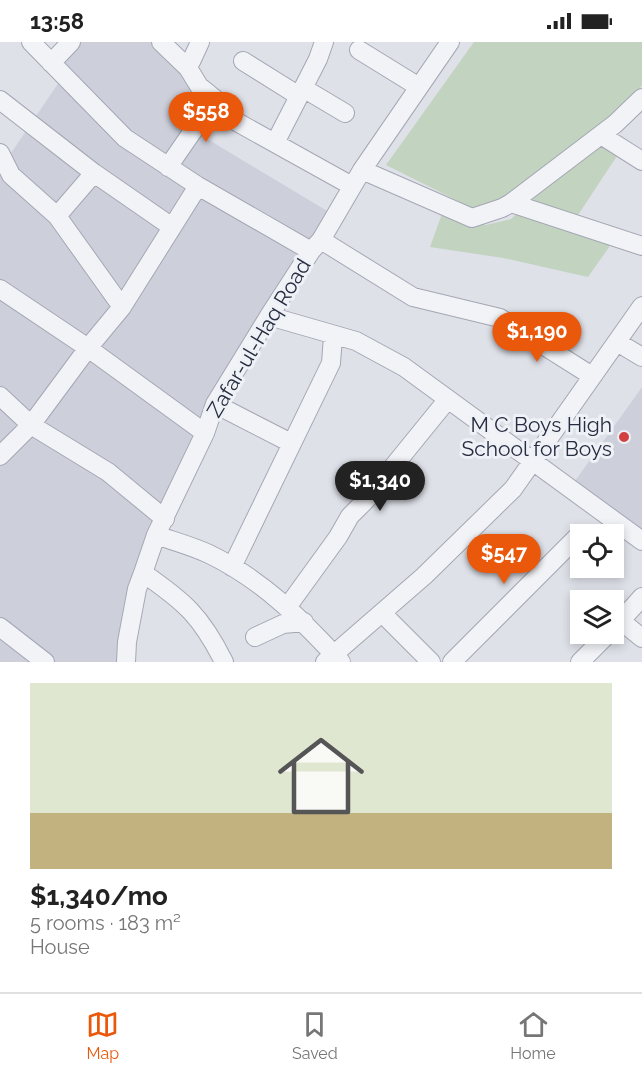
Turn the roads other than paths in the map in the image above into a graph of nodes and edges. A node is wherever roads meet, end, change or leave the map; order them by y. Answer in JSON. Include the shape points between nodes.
{"nodes":[{"id":1,"x":31,"y":42,"type":"edge"},
{"id":2,"x":71,"y":42,"type":"edge"},
{"id":3,"x":161,"y":42,"type":"edge"},
{"id":4,"x":200,"y":42,"type":"edge"},
{"id":5,"x":324,"y":42,"type":"edge"},
{"id":6,"x":450,"y":42,"type":"edge"},
{"id":7,"x":359,"y":50,"type":"dead end"},
{"id":8,"x":243,"y":62,"type":"dead end"},
{"id":9,"x":51,"y":63,"type":"junction"},
{"id":10,"x":188,"y":68,"type":"junction"},
{"id":11,"x":419,"y":87,"type":"junction"},
{"id":12,"x":301,"y":92,"type":"junction"},
{"id":13,"x":0,"y":100,"type":"edge"},
{"id":14,"x":641,"y":100,"type":"edge"},
{"id":15,"x":210,"y":107,"type":"junction"},
{"id":16,"x":345,"y":113,"type":"dead end"},
{"id":17,"x":601,"y":135,"type":"junction"},
{"id":18,"x":275,"y":143,"type":"junction"},
{"id":19,"x":0,"y":153,"type":"edge"},
{"id":20,"x":642,"y":161,"type":"edge"},
{"id":21,"x":168,"y":167,"type":"junction"},
{"id":22,"x":362,"y":170,"type":"junction"},
{"id":23,"x":94,"y":173,"type":"junction"},
{"id":24,"x":198,"y":186,"type":"junction"},
{"id":25,"x":352,"y":186,"type":"junction"},
{"id":26,"x":511,"y":203,"type":"junction"},
{"id":27,"x":57,"y":216,"type":"junction"},
{"id":28,"x":172,"y":227,"type":"junction"},
{"id":29,"x":316,"y":245,"type":"junction"},
{"id":30,"x":642,"y":246,"type":"edge"},
{"id":31,"x":0,"y":289,"type":"edge"},
{"id":32,"x":642,"y":306,"type":"edge"},
{"id":33,"x":122,"y":307,"type":"junction"},
{"id":34,"x":268,"y":316,"type":"junction"},
{"id":35,"x":333,"y":336,"type":"junction"},
{"id":36,"x":616,"y":342,"type":"junction"},
{"id":37,"x":88,"y":348,"type":"junction"},
{"id":38,"x":642,"y":357,"type":"edge"},
{"id":39,"x":592,"y":376,"type":"junction"},
{"id":40,"x":0,"y":396,"type":"edge"},
{"id":41,"x":448,"y":399,"type":"junction"},
{"id":42,"x":215,"y":404,"type":"junction"},
{"id":43,"x":31,"y":425,"type":"junction"},
{"id":44,"x":205,"y":433,"type":"junction"},
{"id":45,"x":291,"y":443,"type":"junction"},
{"id":46,"x":0,"y":456,"type":"edge"},
{"id":47,"x":533,"y":461,"type":"junction"},
{"id":48,"x":603,"y":512,"type":"junction"},
{"id":49,"x":591,"y":524,"type":"edge"},
{"id":50,"x":160,"y":527,"type":"junction"},
{"id":51,"x":642,"y":541,"type":"edge"},
{"id":52,"x":570,"y":545,"type":"edge"},
{"id":53,"x":232,"y":567,"type":"junction"},
{"id":54,"x":143,"y":573,"type":"junction"},
{"id":55,"x":642,"y":597,"type":"edge"},
{"id":56,"x":288,"y":606,"type":"junction"},
{"id":57,"x":382,"y":613,"type":"junction"},
{"id":58,"x":624,"y":616,"type":"edge"},
{"id":59,"x":304,"y":622,"type":"junction"},
{"id":60,"x":0,"y":627,"type":"edge"},
{"id":61,"x":624,"y":631,"type":"edge"},
{"id":62,"x":255,"y":637,"type":"dead end"},
{"id":63,"x":642,"y":638,"type":"edge"},
{"id":64,"x":597,"y":644,"type":"edge"},
{"id":65,"x":334,"y":660,"type":"edge"},
{"id":66,"x":45,"y":662,"type":"edge"},
{"id":67,"x":126,"y":662,"type":"edge"},
{"id":68,"x":224,"y":662,"type":"edge"},
{"id":69,"x":432,"y":662,"type":"edge"},
{"id":70,"x":452,"y":662,"type":"edge"},
{"id":71,"x":580,"y":662,"type":"edge"}],
"edges":[{"from":1,"to":9,"type":"street"},
{"from":2,"to":9,"type":"street"},
{"from":3,"to":10,"type":"street"},
{"from":4,"to":10,"type":"street"},
{"from":5,"to":12,"type":"street"},
{"from":6,"to":11,"type":"street","name":"Zafar-ul-Haq Road"},
{"from":7,"to":11,"type":"street"},
{"from":8,"to":12,"type":"street"},
{"from":9,"to":21,"type":"street","via":[[125,138]]},
{"from":10,"to":15,"type":"street","via":[[199,86],[215,97]]},
{"from":11,"to":22,"type":"street","name":"Zafar-ul-Haq Road"},
{"from":12,"to":16,"type":"street"},
{"from":12,"to":18,"type":"street"},
{"from":13,"to":23,"type":"street"},
{"from":14,"to":17,"type":"street"},
{"from":15,"to":18,"type":"street"},
{"from":15,"to":21,"type":"street"},
{"from":17,"to":20,"type":"street"},
{"from":17,"to":26,"type":"street"},
{"from":18,"to":25,"type":"street"},
{"from":19,"to":27,"type":"street","via":[[11,175]]},
{"from":21,"to":24,"type":"street"},
{"from":22,"to":25,"type":"street","name":"Zafar-ul-Haq Road"},
{"from":22,"to":26,"type":"street","via":[[472,218]]},
{"from":23,"to":27,"type":"street"},
{"from":23,"to":28,"type":"street"},
{"from":24,"to":28,"type":"street"},
{"from":24,"to":29,"type":"street"},
{"from":25,"to":29,"type":"street","name":"Zafar-ul-Haq Road"},
{"from":26,"to":30,"type":"street"},
{"from":27,"to":33,"type":"street"},
{"from":28,"to":33,"type":"street"},
{"from":29,"to":34,"type":"street","name":"Zafar-ul-Haq Road"},
{"from":29,"to":39,"type":"street","via":[[413,297],[500,318]]},
{"from":31,"to":37,"type":"street"},
{"from":32,"to":36,"type":"street"},
{"from":33,"to":37,"type":"street"},
{"from":34,"to":35,"type":"street"},
{"from":34,"to":42,"type":"street","name":"Zafar-ul-Haq Road"},
{"from":35,"to":41,"type":"street","via":[[356,341],[405,367]]},
{"from":35,"to":45,"type":"street","via":[[331,363]]},
{"from":36,"to":38,"type":"street"},
{"from":36,"to":39,"type":"street"},
{"from":37,"to":43,"type":"street"},
{"from":37,"to":44,"type":"street"},
{"from":39,"to":47,"type":"street"},
{"from":40,"to":43,"type":"street"},
{"from":41,"to":47,"type":"street"},
{"from":41,"to":56,"type":"street","via":[[350,516]]},
{"from":42,"to":44,"type":"street","name":"Zafar-ul-Haq Road"},
{"from":42,"to":45,"type":"street"},
{"from":43,"to":46,"type":"street"},
{"from":43,"to":50,"type":"street","via":[[108,472]]},
{"from":44,"to":50,"type":"street","name":"Zafar-ul-Haq Road"},
{"from":45,"to":53,"type":"street"},
{"from":47,"to":48,"type":"street"},
{"from":47,"to":57,"type":"street","via":[[513,489]]},
{"from":48,"to":49,"type":"street"},
{"from":48,"to":51,"type":"street"},
{"from":50,"to":53,"type":"street"},
{"from":50,"to":54,"type":"street","name":"Zafar-ul-Haq Road"},
{"from":52,"to":70,"type":"street"},
{"from":53,"to":56,"type":"street"},
{"from":54,"to":67,"type":"street","name":"Zafar-ul-Haq Road"},
{"from":54,"to":68,"type":"street","via":[[191,610],[210,633]]},
{"from":55,"to":58,"type":"street"},
{"from":56,"to":59,"type":"street"},
{"from":57,"to":65,"type":"street"},
{"from":57,"to":69,"type":"street"},
{"from":59,"to":62,"type":"street","via":[[283,624]]},
{"from":59,"to":65,"type":"street"},
{"from":60,"to":66,"type":"street"},
{"from":61,"to":63,"type":"street"},
{"from":64,"to":71,"type":"street"}]}
